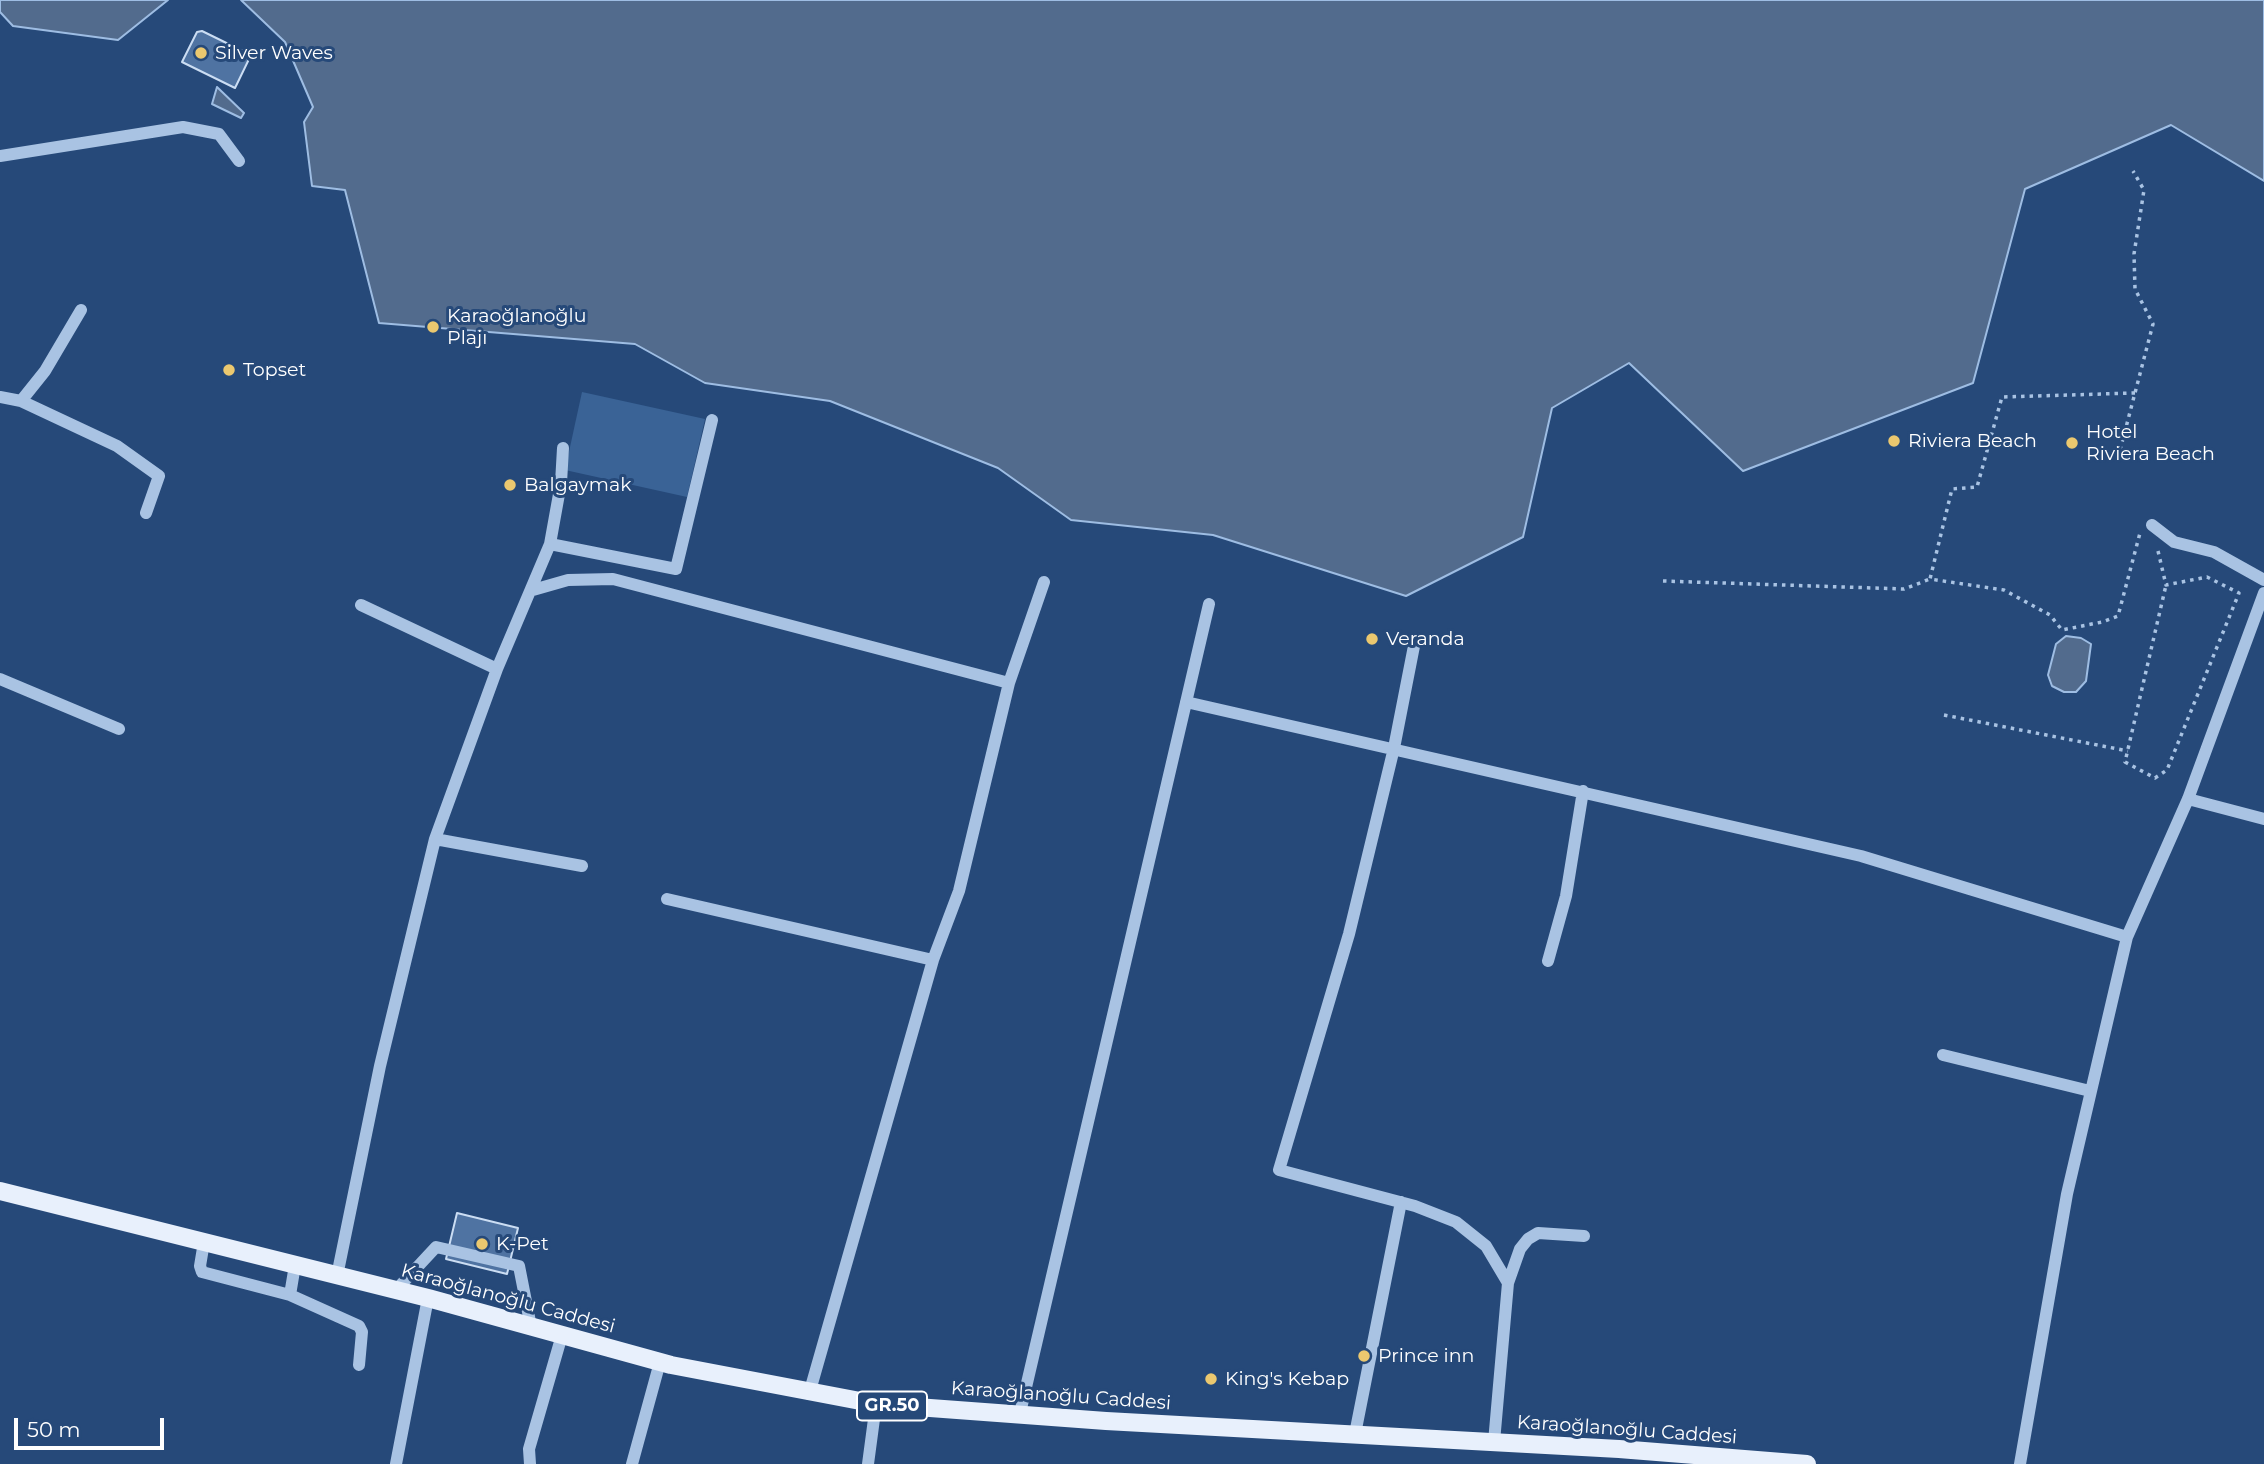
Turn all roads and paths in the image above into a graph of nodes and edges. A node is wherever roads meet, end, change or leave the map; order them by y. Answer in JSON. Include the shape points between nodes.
{"nodes":[{"id":1,"x":0,"y":156,"type":"edge"},
{"id":2,"x":239,"y":161,"type":"dead end"},
{"id":3,"x":2133,"y":171,"type":"dead end"},
{"id":4,"x":80,"y":310,"type":"dead end"},
{"id":5,"x":2135,"y":393,"type":"junction"},
{"id":6,"x":0,"y":397,"type":"edge"},
{"id":7,"x":21,"y":401,"type":"junction"},
{"id":8,"x":712,"y":420,"type":"dead end"},
{"id":9,"x":563,"y":448,"type":"dead end"},
{"id":10,"x":2118,"y":458,"type":"dead end"},
{"id":11,"x":146,"y":513,"type":"dead end"},
{"id":12,"x":2147,"y":526,"type":"joint"},
{"id":13,"x":2154,"y":541,"type":"dead end"},
{"id":14,"x":550,"y":544,"type":"junction"},
{"id":15,"x":1930,"y":579,"type":"junction"},
{"id":16,"x":2264,"y":579,"type":"edge"},
{"id":17,"x":1662,"y":581,"type":"dead end"},
{"id":18,"x":1044,"y":582,"type":"dead end"},
{"id":19,"x":2166,"y":585,"type":"junction"},
{"id":20,"x":533,"y":590,"type":"junction"},
{"id":21,"x":2264,"y":593,"type":"edge"},
{"id":22,"x":1209,"y":604,"type":"dead end"},
{"id":23,"x":360,"y":605,"type":"dead end"},
{"id":24,"x":1414,"y":646,"type":"dead end"},
{"id":25,"x":497,"y":668,"type":"junction"},
{"id":26,"x":0,"y":679,"type":"edge"},
{"id":27,"x":1009,"y":683,"type":"junction"},
{"id":28,"x":1186,"y":702,"type":"junction"},
{"id":29,"x":1944,"y":715,"type":"dead end"},
{"id":30,"x":119,"y":729,"type":"dead end"},
{"id":31,"x":1394,"y":748,"type":"junction"},
{"id":32,"x":2128,"y":751,"type":"junction"},
{"id":33,"x":1583,"y":791,"type":"junction"},
{"id":34,"x":2188,"y":799,"type":"junction"},
{"id":35,"x":2264,"y":819,"type":"edge"},
{"id":36,"x":435,"y":839,"type":"junction"},
{"id":37,"x":582,"y":866,"type":"dead end"},
{"id":38,"x":667,"y":899,"type":"dead end"},
{"id":39,"x":2127,"y":937,"type":"junction"},
{"id":40,"x":933,"y":960,"type":"junction"},
{"id":41,"x":1549,"y":961,"type":"dead end"},
{"id":42,"x":1943,"y":1055,"type":"dead end"},
{"id":43,"x":2090,"y":1091,"type":"junction"},
{"id":44,"x":0,"y":1191,"type":"edge"},
{"id":45,"x":1401,"y":1202,"type":"junction"},
{"id":46,"x":1584,"y":1237,"type":"dead end"},
{"id":47,"x":204,"y":1242,"type":"junction"},
{"id":48,"x":295,"y":1265,"type":"junction"},
{"id":49,"x":337,"y":1276,"type":"junction"},
{"id":50,"x":1507,"y":1283,"type":"junction"},
{"id":51,"x":396,"y":1290,"type":"junction"},
{"id":52,"x":290,"y":1295,"type":"junction"},
{"id":53,"x":428,"y":1298,"type":"junction"},
{"id":54,"x":531,"y":1327,"type":"junction"},
{"id":55,"x":562,"y":1335,"type":"junction"},
{"id":56,"x":660,"y":1362,"type":"junction"},
{"id":57,"x":359,"y":1365,"type":"dead end"},
{"id":58,"x":809,"y":1394,"type":"junction"},
{"id":59,"x":876,"y":1405,"type":"junction"},
{"id":60,"x":1020,"y":1413,"type":"junction"},
{"id":61,"x":1355,"y":1434,"type":"junction"},
{"id":62,"x":1494,"y":1442,"type":"junction"},
{"id":63,"x":396,"y":1464,"type":"edge"},
{"id":64,"x":530,"y":1464,"type":"edge"},
{"id":65,"x":632,"y":1464,"type":"edge"},
{"id":66,"x":868,"y":1464,"type":"edge"},
{"id":67,"x":1807,"y":1464,"type":"edge"},
{"id":68,"x":2020,"y":1464,"type":"edge"}],
"edges":[{"from":1,"to":2,"type":"street","via":[[183,127],[219,134]]},
{"from":3,"to":5,"type":"path","via":[[2144,190],[2134,254],[2136,289],[2153,324]]},
{"from":4,"to":7,"type":"street","via":[[45,371]]},
{"from":5,"to":10,"type":"path"},
{"from":5,"to":15,"type":"path","via":[[2003,397],[1977,487],[1952,489]]},
{"from":6,"to":7,"type":"street"},
{"from":7,"to":11,"type":"street","via":[[117,446],[159,476]]},
{"from":8,"to":14,"type":"street","via":[[676,569]]},
{"from":9,"to":14,"type":"street"},
{"from":12,"to":15,"type":"path","via":[[2118,616],[2102,622],[2062,630],[2050,615],[2004,590]]},
{"from":12,"to":16,"type":"street","via":[[2174,542],[2214,552]]},
{"from":13,"to":19,"type":"path"},
{"from":14,"to":20,"type":"street"},
{"from":15,"to":17,"type":"path","via":[[1904,589]]},
{"from":18,"to":27,"type":"street"},
{"from":19,"to":32,"type":"path"},
{"from":19,"to":32,"type":"path","via":[[2207,577],[2239,593],[2167,770],[2155,778],[2125,762]]},
{"from":20,"to":25,"type":"street"},
{"from":20,"to":27,"type":"street","via":[[568,580],[613,579]]},
{"from":21,"to":34,"type":"street"},
{"from":22,"to":28,"type":"street"},
{"from":23,"to":25,"type":"street"},
{"from":24,"to":31,"type":"street"},
{"from":25,"to":36,"type":"street"},
{"from":26,"to":30,"type":"street"},
{"from":27,"to":40,"type":"street","via":[[959,891]]},
{"from":28,"to":31,"type":"street"},
{"from":28,"to":60,"type":"street"},
{"from":29,"to":32,"type":"path"},
{"from":31,"to":33,"type":"street"},
{"from":31,"to":45,"type":"street","via":[[1349,934],[1279,1170]]},
{"from":33,"to":39,"type":"street","via":[[1861,856]]},
{"from":33,"to":41,"type":"street","via":[[1566,896]]},
{"from":34,"to":35,"type":"street"},
{"from":34,"to":39,"type":"street"},
{"from":36,"to":37,"type":"street"},
{"from":36,"to":49,"type":"street","via":[[380,1066]]},
{"from":38,"to":40,"type":"street"},
{"from":39,"to":43,"type":"street"},
{"from":40,"to":58,"type":"street"},
{"from":42,"to":43,"type":"street"},
{"from":43,"to":68,"type":"street","via":[[2067,1194]]},
{"from":44,"to":47,"type":"main road","name":"Karaoğlanoğlu Caddesi","number":"GR.50"},
{"from":45,"to":50,"type":"street","via":[[1445,1217],[1477,1236]]},
{"from":45,"to":61,"type":"street"},
{"from":46,"to":50,"type":"street","via":[[1548,1232],[1532,1236],[1520,1249]]},
{"from":47,"to":48,"type":"main road","name":"Karaoğlanoğlu Caddesi","number":"GR.50"},
{"from":47,"to":52,"type":"street","via":[[202,1272]]},
{"from":48,"to":49,"type":"main road","name":"Karaoğlanoğlu Caddesi","number":"GR.50"},
{"from":48,"to":52,"type":"street"},
{"from":49,"to":51,"type":"main road","name":"Karaoğlanoğlu Caddesi","number":"GR.50"},
{"from":50,"to":62,"type":"street"},
{"from":51,"to":53,"type":"main road","name":"Karaoğlanoğlu Caddesi","number":"GR.50"},
{"from":51,"to":54,"type":"street","via":[[436,1247],[519,1266]]},
{"from":52,"to":57,"type":"street","via":[[359,1326]]},
{"from":53,"to":54,"type":"main road","name":"Karaoğlanoğlu Caddesi","number":"GR.50"},
{"from":53,"to":63,"type":"street"},
{"from":54,"to":55,"type":"main road","name":"Karaoğlanoğlu Caddesi","number":"GR.50"},
{"from":55,"to":56,"type":"main road","name":"Karaoğlanoğlu Caddesi","number":"GR.50"},
{"from":55,"to":64,"type":"street","via":[[529,1449]]},
{"from":56,"to":58,"type":"main road","name":"Karaoğlanoğlu Caddesi","number":"GR.50"},
{"from":56,"to":65,"type":"street"},
{"from":58,"to":59,"type":"main road","name":"Karaoğlanoğlu Caddesi","number":"GR.50"},
{"from":59,"to":60,"type":"main road","name":"Karaoğlanoğlu Caddesi","number":"GR.50"},
{"from":59,"to":66,"type":"street"},
{"from":60,"to":61,"type":"main road","name":"Karaoğlanoğlu Caddesi","number":"GR.50"},
{"from":61,"to":62,"type":"main road","name":"Karaoğlanoğlu Caddesi","number":"GR.50"},
{"from":62,"to":67,"type":"main road","name":"Karaoğlanoğlu Caddesi","number":"GR.50"}]}
